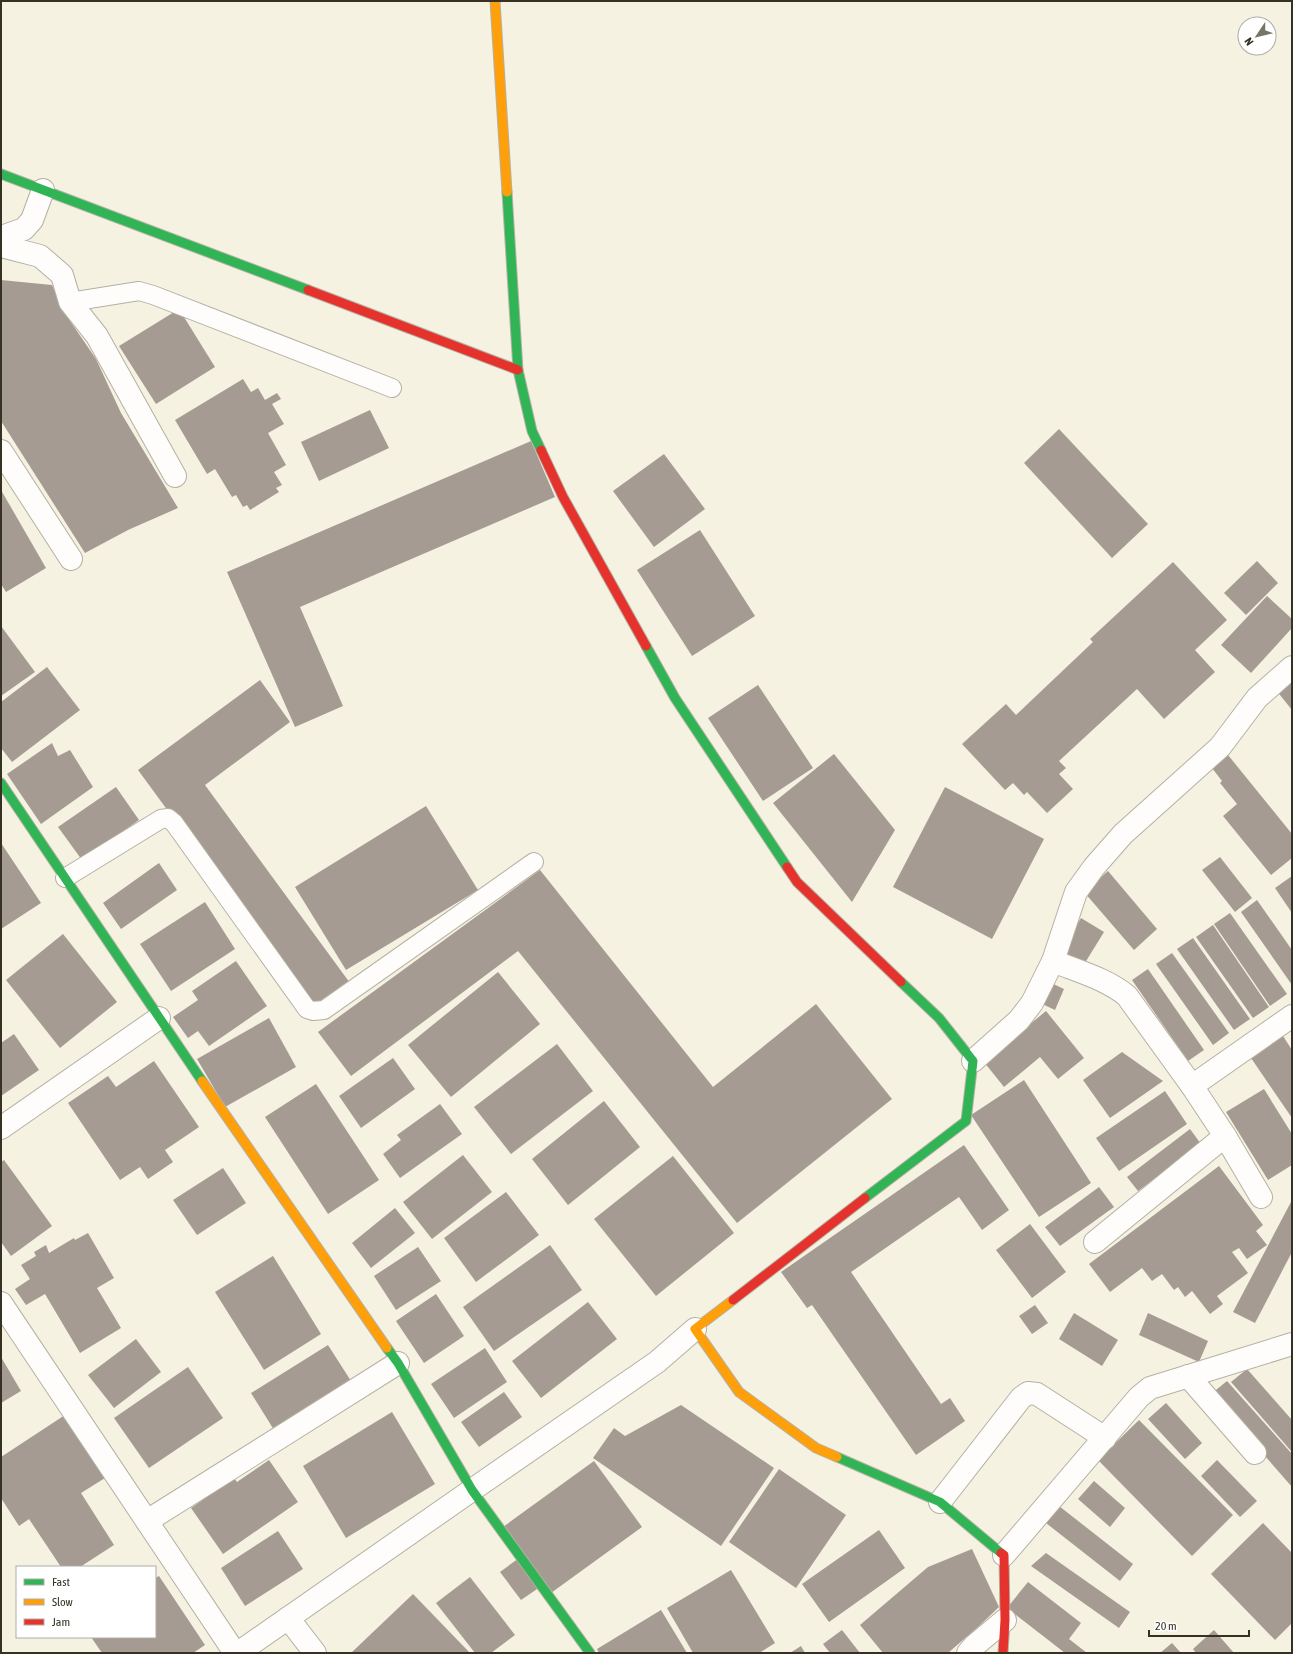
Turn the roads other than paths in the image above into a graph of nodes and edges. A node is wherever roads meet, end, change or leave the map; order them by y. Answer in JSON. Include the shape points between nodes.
{"nodes":[{"id":1,"x":495,"y":1,"type":"edge"},
{"id":2,"x":1,"y":174,"type":"edge"},
{"id":3,"x":43,"y":190,"type":"junction"},
{"id":4,"x":1,"y":237,"type":"edge"},
{"id":5,"x":1,"y":246,"type":"edge"},
{"id":6,"x":70,"y":302,"type":"junction"},
{"id":7,"x":518,"y":370,"type":"junction"},
{"id":8,"x":392,"y":388,"type":"dead end"},
{"id":9,"x":1,"y":451,"type":"edge"},
{"id":10,"x":175,"y":476,"type":"dead end"},
{"id":11,"x":71,"y":559,"type":"dead end"},
{"id":12,"x":1292,"y":667,"type":"edge"},
{"id":13,"x":1,"y":783,"type":"edge"},
{"id":14,"x":534,"y":862,"type":"dead end"},
{"id":15,"x":65,"y":878,"type":"junction"},
{"id":16,"x":1053,"y":961,"type":"junction"},
{"id":17,"x":1292,"y":1016,"type":"edge"},
{"id":18,"x":159,"y":1018,"type":"junction"},
{"id":19,"x":973,"y":1061,"type":"junction"},
{"id":20,"x":1192,"y":1086,"type":"junction"},
{"id":21,"x":1,"y":1128,"type":"edge"},
{"id":22,"x":1225,"y":1136,"type":"junction"},
{"id":23,"x":1261,"y":1197,"type":"dead end"},
{"id":24,"x":1095,"y":1242,"type":"dead end"},
{"id":25,"x":1,"y":1303,"type":"edge"},
{"id":26,"x":695,"y":1329,"type":"junction"},
{"id":27,"x":1292,"y":1344,"type":"edge"},
{"id":28,"x":398,"y":1363,"type":"junction"},
{"id":29,"x":1188,"y":1376,"type":"junction"},
{"id":30,"x":1105,"y":1438,"type":"junction"},
{"id":31,"x":1255,"y":1453,"type":"dead end"},
{"id":32,"x":472,"y":1490,"type":"junction"},
{"id":33,"x":940,"y":1502,"type":"junction"},
{"id":34,"x":147,"y":1521,"type":"junction"},
{"id":35,"x":1004,"y":1555,"type":"junction"},
{"id":36,"x":288,"y":1618,"type":"junction"},
{"id":37,"x":1005,"y":1620,"type":"junction"},
{"id":38,"x":235,"y":1653,"type":"edge"},
{"id":39,"x":238,"y":1653,"type":"edge"},
{"id":40,"x":315,"y":1653,"type":"edge"},
{"id":41,"x":590,"y":1653,"type":"edge"},
{"id":42,"x":968,"y":1653,"type":"edge"},
{"id":43,"x":1004,"y":1653,"type":"edge"}],
"edges":[{"from":1,"to":7,"type":"street"},
{"from":2,"to":3,"type":"street"},
{"from":3,"to":4,"type":"street","via":[[32,220],[24,229]]},
{"from":3,"to":7,"type":"street"},
{"from":5,"to":6,"type":"street","via":[[40,256],[62,275]]},
{"from":6,"to":8,"type":"lane","via":[[139,291]]},
{"from":6,"to":10,"type":"street","via":[[97,336]]},
{"from":7,"to":19,"type":"street","via":[[532,431],[563,497],[680,704],[797,882],[939,1018]]},
{"from":9,"to":11,"type":"street"},
{"from":12,"to":16,"type":"street","via":[[1257,698],[1220,747],[1123,834],[1094,867],[1076,892]]},
{"from":13,"to":15,"type":"street"},
{"from":14,"to":15,"type":"lane","via":[[324,1010],[313,1011],[307,1009],[168,818],[161,819]]},
{"from":15,"to":18,"type":"street"},
{"from":16,"to":19,"type":"street","via":[[1032,1003],[1019,1020]]},
{"from":16,"to":20,"type":"street","via":[[1119,989],[1127,996]]},
{"from":17,"to":20,"type":"street"},
{"from":18,"to":21,"type":"street"},
{"from":18,"to":28,"type":"street"},
{"from":19,"to":26,"type":"street","via":[[966,1121]]},
{"from":20,"to":22,"type":"street"},
{"from":22,"to":23,"type":"street"},
{"from":22,"to":24,"type":"street"},
{"from":25,"to":34,"type":"street"},
{"from":26,"to":32,"type":"street","via":[[657,1362]]},
{"from":26,"to":33,"type":"street","via":[[739,1392],[816,1448]]},
{"from":27,"to":29,"type":"street"},
{"from":28,"to":32,"type":"street"},
{"from":28,"to":34,"type":"street"},
{"from":29,"to":30,"type":"street","via":[[1150,1388]]},
{"from":29,"to":31,"type":"street"},
{"from":30,"to":33,"type":"street","via":[[1037,1394],[1028,1393],[1021,1398]]},
{"from":30,"to":35,"type":"street"},
{"from":32,"to":36,"type":"street"},
{"from":32,"to":41,"type":"street"},
{"from":33,"to":35,"type":"street"},
{"from":34,"to":38,"type":"street"},
{"from":35,"to":37,"type":"street"},
{"from":36,"to":39,"type":"street"},
{"from":36,"to":40,"type":"street"},
{"from":37,"to":42,"type":"street"},
{"from":37,"to":43,"type":"street"}]}
